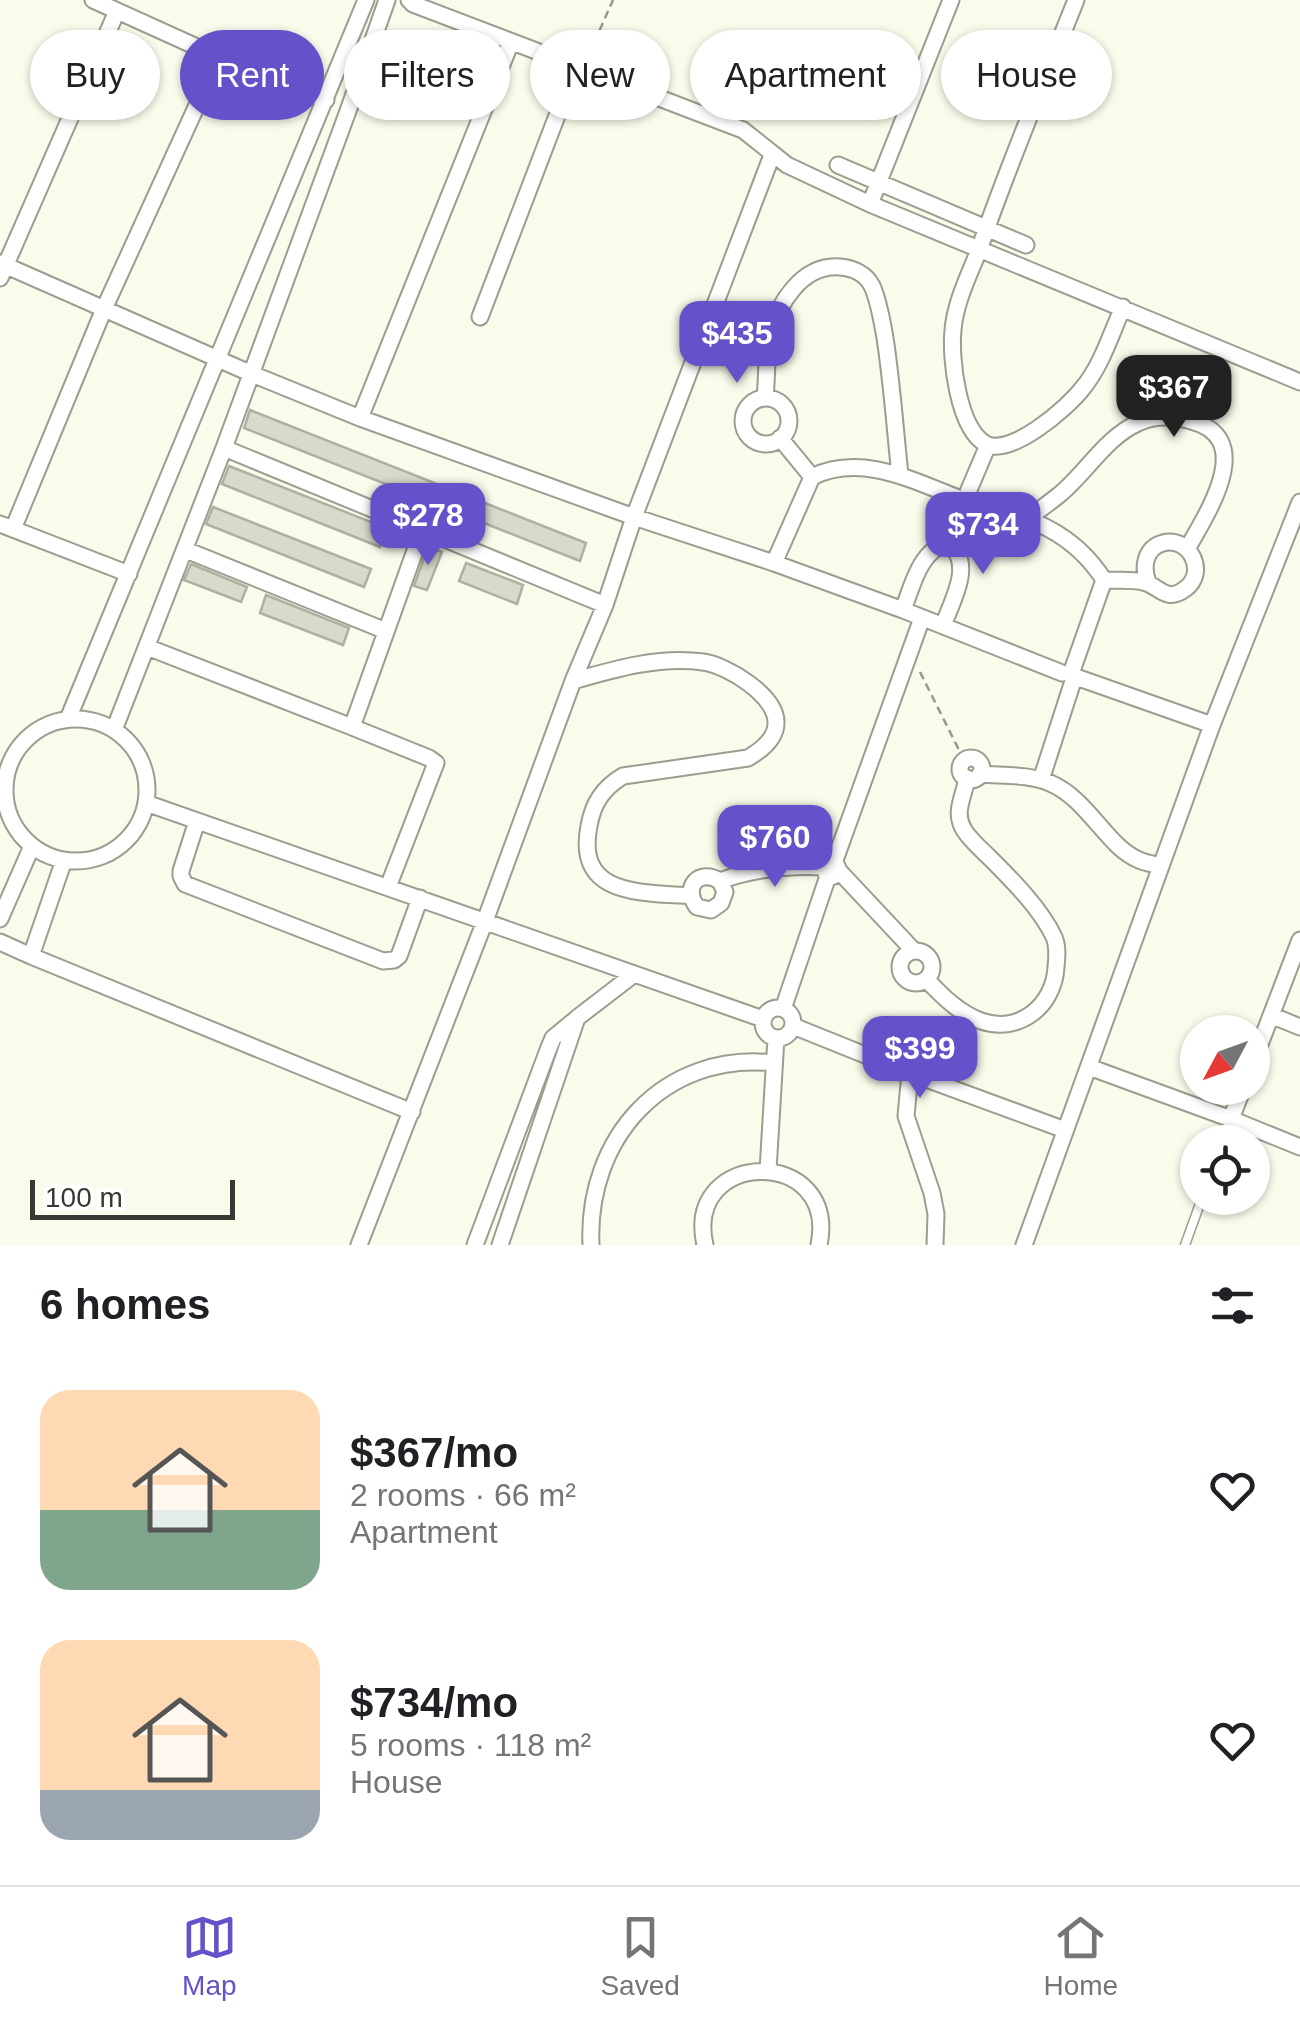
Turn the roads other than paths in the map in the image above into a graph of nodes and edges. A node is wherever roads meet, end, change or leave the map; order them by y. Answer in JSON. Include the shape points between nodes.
{"nodes":[{"id":1,"x":93,"y":0,"type":"edge"},
{"id":2,"x":951,"y":0,"type":"edge"},
{"id":3,"x":1076,"y":0,"type":"edge"},
{"id":4,"x":378,"y":1,"type":"edge"},
{"id":5,"x":411,"y":2,"type":"edge"},
{"id":6,"x":117,"y":11,"type":"junction"},
{"id":7,"x":180,"y":39,"type":"edge"},
{"id":8,"x":511,"y":42,"type":"junction"},
{"id":9,"x":530,"y":49,"type":"edge"},
{"id":10,"x":326,"y":100,"type":"joint"},
{"id":11,"x":670,"y":102,"type":"edge"},
{"id":12,"x":190,"y":120,"type":"edge"},
{"id":13,"x":558,"y":120,"type":"edge"},
{"id":14,"x":772,"y":154,"type":"junction"},
{"id":15,"x":838,"y":165,"type":"dead end"},
{"id":16,"x":878,"y":182,"type":"junction"},
{"id":17,"x":870,"y":204,"type":"junction"},
{"id":18,"x":986,"y":228,"type":"junction"},
{"id":19,"x":1026,"y":245,"type":"dead end"},
{"id":20,"x":979,"y":248,"type":"junction"},
{"id":21,"x":2,"y":269,"type":"edge"},
{"id":22,"x":1123,"y":307,"type":"junction"},
{"id":23,"x":104,"y":309,"type":"junction"},
{"id":24,"x":480,"y":317,"type":"dead end"},
{"id":25,"x":216,"y":358,"type":"junction"},
{"id":26,"x":252,"y":374,"type":"junction"},
{"id":27,"x":1300,"y":382,"type":"edge"},
{"id":28,"x":765,"y":398,"type":"junction"},
{"id":29,"x":360,"y":418,"type":"junction"},
{"id":30,"x":780,"y":438,"type":"junction"},
{"id":31,"x":988,"y":445,"type":"junction"},
{"id":32,"x":224,"y":448,"type":"junction"},
{"id":33,"x":900,"y":475,"type":"junction"},
{"id":34,"x":812,"y":477,"type":"junction"},
{"id":35,"x":1060,"y":494,"type":"junction"},
{"id":36,"x":966,"y":500,"type":"junction"},
{"id":37,"x":1300,"y":502,"type":"edge"},
{"id":38,"x":634,"y":517,"type":"junction"},
{"id":39,"x":1029,"y":518,"type":"junction"},
{"id":40,"x":7,"y":527,"type":"edge"},
{"id":41,"x":422,"y":530,"type":"junction"},
{"id":42,"x":1050,"y":530,"type":"junction"},
{"id":43,"x":948,"y":542,"type":"junction"},
{"id":44,"x":1188,"y":549,"type":"junction"},
{"id":45,"x":186,"y":550,"type":"junction"},
{"id":46,"x":774,"y":563,"type":"junction"},
{"id":47,"x":129,"y":574,"type":"junction"},
{"id":48,"x":1104,"y":580,"type":"junction"},
{"id":49,"x":1148,"y":582,"type":"junction"},
{"id":50,"x":605,"y":605,"type":"junction"},
{"id":51,"x":902,"y":610,"type":"junction"},
{"id":52,"x":922,"y":618,"type":"junction"},
{"id":53,"x":943,"y":626,"type":"junction"},
{"id":54,"x":386,"y":631,"type":"junction"},
{"id":55,"x":147,"y":647,"type":"junction"},
{"id":56,"x":1071,"y":675,"type":"junction"},
{"id":57,"x":573,"y":681,"type":"junction"},
{"id":58,"x":68,"y":719,"type":"junction"},
{"id":59,"x":1212,"y":725,"type":"junction"},
{"id":60,"x":352,"y":727,"type":"junction"},
{"id":61,"x":114,"y":730,"type":"junction"},
{"id":62,"x":5,"y":760,"type":"edge"},
{"id":63,"x":964,"y":760,"type":"road end"},
{"id":64,"x":974,"y":776,"type":"junction"},
{"id":65,"x":3,"y":778,"type":"edge"},
{"id":66,"x":1041,"y":780,"type":"junction"},
{"id":67,"x":146,"y":803,"type":"junction"},
{"id":68,"x":197,"y":820,"type":"junction"},
{"id":69,"x":32,"y":846,"type":"junction"},
{"id":70,"x":64,"y":860,"type":"junction"},
{"id":71,"x":1162,"y":866,"type":"junction"},
{"id":72,"x":832,"y":869,"type":"junction"},
{"id":73,"x":720,"y":881,"type":"junction"},
{"id":74,"x":388,"y":887,"type":"junction"},
{"id":75,"x":691,"y":896,"type":"junction"},
{"id":76,"x":420,"y":898,"type":"junction"},
{"id":77,"x":0,"y":919,"type":"edge"},
{"id":78,"x":486,"y":921,"type":"junction"},
{"id":79,"x":1300,"y":940,"type":"edge"},
{"id":80,"x":0,"y":942,"type":"edge"},
{"id":81,"x":914,"y":951,"type":"junction"},
{"id":82,"x":31,"y":956,"type":"junction"},
{"id":83,"x":633,"y":975,"type":"junction"},
{"id":84,"x":926,"y":979,"type":"junction"},
{"id":85,"x":783,"y":1009,"type":"junction"},
{"id":86,"x":1272,"y":1016,"type":"junction"},
{"id":87,"x":577,"y":1018,"type":"junction"},
{"id":88,"x":763,"y":1018,"type":"junction"},
{"id":89,"x":1270,"y":1021,"type":"edge"},
{"id":90,"x":793,"y":1026,"type":"junction"},
{"id":91,"x":1300,"y":1027,"type":"edge"},
{"id":92,"x":776,"y":1038,"type":"junction"},
{"id":93,"x":774,"y":1063,"type":"junction"},
{"id":94,"x":1089,"y":1067,"type":"junction"},
{"id":95,"x":910,"y":1073,"type":"junction"},
{"id":96,"x":1237,"y":1105,"type":"edge"},
{"id":97,"x":412,"y":1112,"type":"junction"},
{"id":98,"x":1231,"y":1119,"type":"junction"},
{"id":99,"x":1229,"y":1125,"type":"edge"},
{"id":100,"x":1065,"y":1130,"type":"junction"},
{"id":101,"x":512,"y":1147,"type":"junction"},
{"id":102,"x":1300,"y":1147,"type":"edge"},
{"id":103,"x":531,"y":1152,"type":"junction"},
{"id":104,"x":504,"y":1168,"type":"junction"},
{"id":105,"x":768,"y":1170,"type":"junction"},
{"id":106,"x":524,"y":1175,"type":"junction"},
{"id":107,"x":1196,"y":1215,"type":"edge"},
{"id":108,"x":359,"y":1245,"type":"edge"},
{"id":109,"x":475,"y":1245,"type":"edge"},
{"id":110,"x":500,"y":1245,"type":"edge"},
{"id":111,"x":591,"y":1245,"type":"edge"},
{"id":112,"x":705,"y":1245,"type":"edge"},
{"id":113,"x":819,"y":1245,"type":"edge"},
{"id":114,"x":936,"y":1245,"type":"edge"},
{"id":115,"x":1024,"y":1245,"type":"edge"},
{"id":116,"x":1185,"y":1245,"type":"edge"}],
"edges":[{"from":1,"to":6,"type":"street"},
{"from":2,"to":16,"type":"street"},
{"from":3,"to":18,"type":"street"},
{"from":4,"to":5,"type":"street"},
{"from":4,"to":10,"type":"street"},
{"from":4,"to":26,"type":"street"},
{"from":5,"to":8,"type":"street"},
{"from":6,"to":7,"type":"street"},
{"from":6,"to":21,"type":"street"},
{"from":8,"to":9,"type":"street"},
{"from":8,"to":29,"type":"street"},
{"from":10,"to":25,"type":"street"},
{"from":11,"to":14,"type":"street","via":[[743,130]]},
{"from":12,"to":23,"type":"street"},
{"from":13,"to":24,"type":"street"},
{"from":14,"to":17,"type":"street"},
{"from":14,"to":38,"type":"street"},
{"from":15,"to":16,"type":"street"},
{"from":16,"to":17,"type":"street"},
{"from":16,"to":18,"type":"street"},
{"from":17,"to":20,"type":"street"},
{"from":18,"to":19,"type":"street"},
{"from":18,"to":20,"type":"street"},
{"from":20,"to":22,"type":"street"},
{"from":20,"to":31,"type":"street","via":[[952,340],[962,406]]},
{"from":21,"to":23,"type":"street"},
{"from":22,"to":27,"type":"street"},
{"from":22,"to":31,"type":"street","via":[[1079,393],[1033,432]]},
{"from":23,"to":25,"type":"street"},
{"from":23,"to":40,"type":"street"},
{"from":25,"to":26,"type":"street"},
{"from":25,"to":47,"type":"street"},
{"from":26,"to":29,"type":"street"},
{"from":26,"to":32,"type":"street"},
{"from":28,"to":30,"type":"street","via":[[787,412]]},
{"from":28,"to":30,"type":"street","via":[[747,408],[746,432],[763,443]]},
{"from":28,"to":33,"type":"street","via":[[770,336],[792,290],[828,268],[862,274],[872,286],[882,326]]},
{"from":29,"to":38,"type":"street"},
{"from":30,"to":34,"type":"street"},
{"from":31,"to":36,"type":"street"},
{"from":32,"to":41,"type":"street"},
{"from":32,"to":45,"type":"street"},
{"from":33,"to":34,"type":"street","via":[[855,467]]},
{"from":33,"to":36,"type":"street"},
{"from":34,"to":46,"type":"street"},
{"from":35,"to":39,"type":"street"},
{"from":35,"to":42,"type":"street"},
{"from":35,"to":44,"type":"street","via":[[1140,422],[1197,422],[1219,441],[1224,469]]},
{"from":36,"to":39,"type":"street"},
{"from":36,"to":43,"type":"street"},
{"from":37,"to":59,"type":"street"},
{"from":38,"to":46,"type":"street"},
{"from":38,"to":50,"type":"street"},
{"from":39,"to":42,"type":"street"},
{"from":40,"to":47,"type":"street"},
{"from":41,"to":50,"type":"street"},
{"from":41,"to":54,"type":"street"},
{"from":42,"to":48,"type":"street","via":[[1083,552]]},
{"from":43,"to":51,"type":"street","via":[[926,557]]},
{"from":43,"to":53,"type":"street","via":[[962,567]]},
{"from":44,"to":49,"type":"street","via":[[1171,542],[1154,548],[1144,564]]},
{"from":44,"to":49,"type":"street","via":[[1196,568],[1188,586],[1165,594]]},
{"from":45,"to":54,"type":"street"},
{"from":45,"to":55,"type":"street"},
{"from":46,"to":51,"type":"street"},
{"from":47,"to":58,"type":"street"},
{"from":48,"to":49,"type":"street"},
{"from":48,"to":56,"type":"street"},
{"from":50,"to":57,"type":"street"},
{"from":51,"to":52,"type":"street"},
{"from":52,"to":53,"type":"street"},
{"from":52,"to":72,"type":"street"},
{"from":53,"to":56,"type":"street"},
{"from":54,"to":60,"type":"street"},
{"from":55,"to":60,"type":"street"},
{"from":55,"to":61,"type":"street"},
{"from":56,"to":59,"type":"street"},
{"from":56,"to":66,"type":"street"},
{"from":57,"to":75,"type":"street","via":[[653,663],[710,663],[749,684],[773,711],[773,734],[748,758],[623,776],[594,806],[586,838],[598,875],[624,890]]},
{"from":57,"to":78,"type":"street"},
{"from":58,"to":61,"type":"street"},
{"from":58,"to":62,"type":"street","via":[[34,732]]},
{"from":59,"to":71,"type":"street"},
{"from":60,"to":74,"type":"street","via":[[436,763]]},
{"from":61,"to":67,"type":"street","via":[[141,762]]},
{"from":62,"to":65,"type":"street"},
{"from":63,"to":64,"type":"street","via":[[962,775]]},
{"from":64,"to":66,"type":"street"},
{"from":64,"to":84,"type":"street","via":[[958,812],[963,829],[1052,934],[1056,976],[1040,1008],[1004,1025],[971,1016]]},
{"from":65,"to":69,"type":"street","via":[[10,816]]},
{"from":66,"to":71,"type":"street","via":[[1073,798],[1128,854]]},
{"from":67,"to":68,"type":"street"},
{"from":67,"to":70,"type":"street","via":[[126,842],[86,861]]},
{"from":68,"to":74,"type":"street"},
{"from":68,"to":76,"type":"street","via":[[181,871],[185,884],[384,961],[399,956]]},
{"from":69,"to":70,"type":"street"},
{"from":69,"to":77,"type":"street"},
{"from":70,"to":82,"type":"street"},
{"from":71,"to":94,"type":"street"},
{"from":72,"to":73,"type":"street","via":[[766,868]]},
{"from":72,"to":81,"type":"street"},
{"from":72,"to":85,"type":"street"},
{"from":73,"to":75,"type":"street","via":[[700,878]]},
{"from":73,"to":75,"type":"street","via":[[725,895],[714,909],[700,908]]},
{"from":74,"to":76,"type":"street"},
{"from":76,"to":78,"type":"street"},
{"from":78,"to":83,"type":"street"},
{"from":78,"to":97,"type":"street"},
{"from":79,"to":86,"type":"street"},
{"from":80,"to":82,"type":"street"},
{"from":81,"to":84,"type":"street","via":[[930,959]]},
{"from":81,"to":84,"type":"street","via":[[902,958],[902,974],[913,982]]},
{"from":82,"to":97,"type":"street"},
{"from":83,"to":87,"type":"street"},
{"from":83,"to":88,"type":"street"},
{"from":85,"to":88,"type":"street"},
{"from":85,"to":90,"type":"street"},
{"from":86,"to":89,"type":"street"},
{"from":86,"to":91,"type":"street"},
{"from":87,"to":101,"type":"street","via":[[554,1038]]},
{"from":87,"to":103,"type":"street"},
{"from":88,"to":92,"type":"street","via":[[765,1032]]},
{"from":90,"to":92,"type":"street"},
{"from":90,"to":95,"type":"street"},
{"from":92,"to":93,"type":"street"},
{"from":93,"to":105,"type":"street"},
{"from":93,"to":111,"type":"street","via":[[705,1069],[638,1111],[608,1153],[593,1200]]},
{"from":94,"to":98,"type":"street"},
{"from":94,"to":100,"type":"street"},
{"from":95,"to":100,"type":"street"},
{"from":95,"to":114,"type":"street","via":[[906,1116],[932,1193]]},
{"from":96,"to":98,"type":"street"},
{"from":97,"to":108,"type":"street"},
{"from":98,"to":99,"type":"lane"},
{"from":98,"to":102,"type":"street"},
{"from":100,"to":115,"type":"street"},
{"from":101,"to":103,"type":"street"},
{"from":101,"to":104,"type":"street"},
{"from":103,"to":106,"type":"street"},
{"from":104,"to":106,"type":"street"},
{"from":104,"to":109,"type":"street"},
{"from":105,"to":112,"type":"street","via":[[735,1176],[716,1192],[704,1214]]},
{"from":105,"to":113,"type":"street","via":[[808,1193],[819,1214]]},
{"from":106,"to":110,"type":"street"},
{"from":107,"to":116,"type":"lane"}]}
